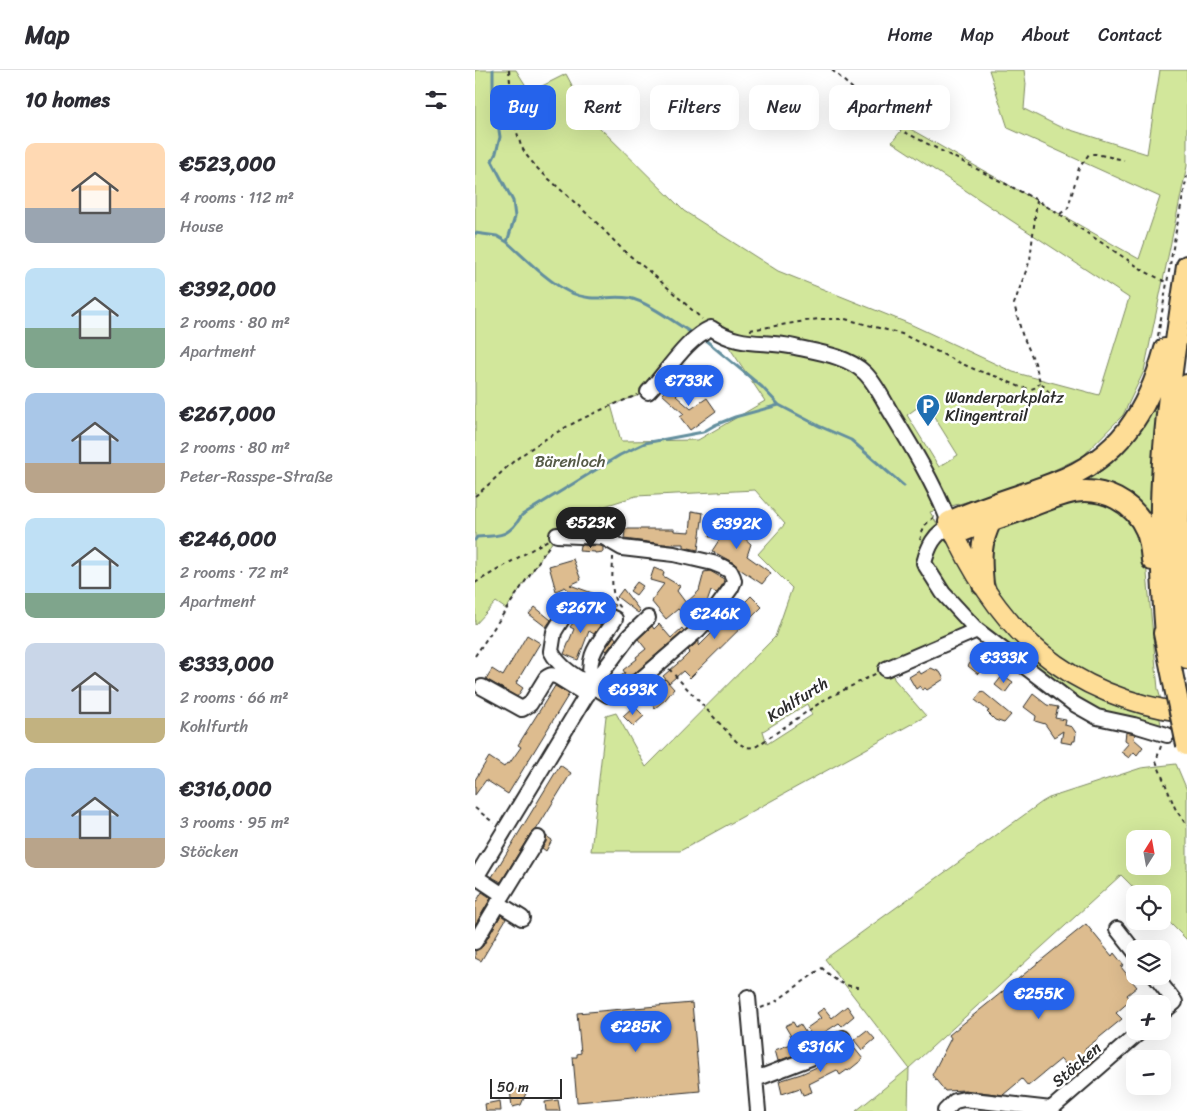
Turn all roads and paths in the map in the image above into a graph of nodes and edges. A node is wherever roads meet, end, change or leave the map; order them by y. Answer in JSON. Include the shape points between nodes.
{"nodes":[{"id":1,"x":509,"y":70,"type":"edge"},
{"id":2,"x":832,"y":70,"type":"edge"},
{"id":3,"x":1124,"y":160,"type":"dead end"},
{"id":4,"x":1187,"y":176,"type":"edge"},
{"id":5,"x":1037,"y":200,"type":"junction"},
{"id":6,"x":1060,"y":214,"type":"junction"},
{"id":7,"x":1187,"y":269,"type":"edge"},
{"id":8,"x":1168,"y":283,"type":"junction"},
{"id":9,"x":711,"y":328,"type":"junction"},
{"id":10,"x":749,"y":330,"type":"dead end"},
{"id":11,"x":1157,"y":341,"type":"dead end"},
{"id":12,"x":1040,"y":382,"type":"junction"},
{"id":13,"x":1187,"y":386,"type":"edge"},
{"id":14,"x":648,"y":392,"type":"joint"},
{"id":15,"x":1062,"y":407,"type":"dead end"},
{"id":16,"x":1187,"y":470,"type":"edge"},
{"id":17,"x":1178,"y":492,"type":"junction"},
{"id":18,"x":475,"y":496,"type":"edge"},
{"id":19,"x":991,"y":521,"type":"junction"},
{"id":20,"x":951,"y":528,"type":"junction"},
{"id":21,"x":557,"y":535,"type":"junction"},
{"id":22,"x":613,"y":542,"type":"junction"},
{"id":23,"x":475,"y":584,"type":"edge"},
{"id":24,"x":983,"y":585,"type":"junction"},
{"id":25,"x":570,"y":606,"type":"dead end"},
{"id":26,"x":587,"y":606,"type":"dead end"},
{"id":27,"x":618,"y":613,"type":"junction"},
{"id":28,"x":648,"y":618,"type":"dead end"},
{"id":29,"x":977,"y":630,"type":"junction"},
{"id":30,"x":1167,"y":647,"type":"junction"},
{"id":31,"x":475,"y":656,"type":"edge"},
{"id":32,"x":1187,"y":658,"type":"edge"},
{"id":33,"x":662,"y":662,"type":"junction"},
{"id":34,"x":886,"y":669,"type":"joint"},
{"id":35,"x":482,"y":687,"type":"dead end"},
{"id":36,"x":590,"y":690,"type":"junction"},
{"id":37,"x":1187,"y":713,"type":"edge"},
{"id":38,"x":1167,"y":736,"type":"joint"},
{"id":39,"x":1187,"y":745,"type":"edge"},
{"id":40,"x":475,"y":808,"type":"edge"},
{"id":41,"x":1187,"y":826,"type":"edge"},
{"id":42,"x":504,"y":831,"type":"junction"},
{"id":43,"x":538,"y":838,"type":"dead end"},
{"id":44,"x":475,"y":878,"type":"edge"},
{"id":45,"x":501,"y":899,"type":"junction"},
{"id":46,"x":522,"y":918,"type":"dead end"},
{"id":47,"x":1117,"y":929,"type":"dead end"},
{"id":48,"x":1126,"y":940,"type":"edge"},
{"id":49,"x":475,"y":942,"type":"edge"},
{"id":50,"x":1162,"y":985,"type":"edge"},
{"id":51,"x":860,"y":987,"type":"dead end"},
{"id":52,"x":1170,"y":995,"type":"edge"},
{"id":53,"x":748,"y":997,"type":"dead end"},
{"id":54,"x":749,"y":1013,"type":"junction"},
{"id":55,"x":843,"y":1038,"type":"dead end"},
{"id":56,"x":1131,"y":1040,"type":"edge"},
{"id":57,"x":756,"y":1078,"type":"junction"},
{"id":58,"x":758,"y":1111,"type":"edge"},
{"id":59,"x":945,"y":1111,"type":"edge"}],
"edges":[{"from":1,"to":9,"type":"path","via":[[514,125],[521,146],[533,164]]},
{"from":2,"to":5,"type":"path","via":[[895,128]]},
{"from":3,"to":6,"type":"path","via":[[1089,154],[1079,168],[1068,208]]},
{"from":4,"to":8,"type":"path"},
{"from":5,"to":6,"type":"path"},
{"from":5,"to":12,"type":"path","via":[[1030,260],[1014,304]]},
{"from":6,"to":8,"type":"path","via":[[1146,272]]},
{"from":7,"to":20,"type":"highway","via":[[1154,382],[1139,415],[1121,440],[1107,454],[1076,473]]},
{"from":7,"to":30,"type":"highway","via":[[1174,351],[1163,468],[1161,561]]},
{"from":8,"to":11,"type":"path"},
{"from":9,"to":14,"type":"street","via":[[692,341]]},
{"from":9,"to":20,"type":"street","via":[[740,342],[783,344],[821,352],[849,362],[865,373],[911,447],[937,494]]},
{"from":10,"to":12,"type":"path","via":[[818,319],[845,319],[902,334],[975,370],[998,376],[1020,387],[1031,389]]},
{"from":12,"to":15,"type":"path"},
{"from":13,"to":17,"type":"highway"},
{"from":14,"to":18,"type":"path","via":[[555,433],[521,455]]},
{"from":16,"to":17,"type":"highway"},
{"from":17,"to":32,"type":"highway","via":[[1179,587]]},
{"from":19,"to":20,"type":"highway"},
{"from":19,"to":24,"type":"highway","via":[[982,543]]},
{"from":19,"to":30,"type":"highway","via":[[1062,495],[1084,491],[1107,494],[1127,505],[1143,523],[1149,539]]},
{"from":20,"to":24,"type":"main road"},
{"from":20,"to":29,"type":"street","via":[[937,535],[924,563],[943,594]]},
{"from":21,"to":22,"type":"street","via":[[603,537]]},
{"from":21,"to":23,"type":"path"},
{"from":21,"to":31,"type":"path"},
{"from":22,"to":27,"type":"path","via":[[614,592]]},
{"from":22,"to":33,"type":"street","via":[[623,548],[663,552],[713,563],[723,566],[733,576],[733,585],[710,617]]},
{"from":24,"to":37,"type":"main road","via":[[1026,640],[1065,671],[1120,697]]},
{"from":25,"to":36,"type":"street","via":[[554,632],[551,651]]},
{"from":26,"to":27,"type":"street"},
{"from":27,"to":36,"type":"street","via":[[590,660]]},
{"from":28,"to":36,"type":"street","via":[[630,635]]},
{"from":29,"to":34,"type":"street"},
{"from":29,"to":38,"type":"street","via":[[1074,704],[1097,717]]},
{"from":30,"to":39,"type":"highway","bridge":true},
{"from":33,"to":34,"type":"path","name":"Kohlfurth","via":[[736,741],[750,748],[824,700]]},
{"from":33,"to":36,"type":"street","via":[[640,680],[608,695]]},
{"from":35,"to":36,"type":"street","via":[[522,709],[530,704],[549,675]]},
{"from":36,"to":42,"type":"street"},
{"from":38,"to":41,"type":"path","via":[[1156,760],[1175,808]]},
{"from":40,"to":42,"type":"path"},
{"from":42,"to":44,"type":"street"},
{"from":43,"to":45,"type":"street"},
{"from":44,"to":45,"type":"street"},
{"from":45,"to":46,"type":"street"},
{"from":45,"to":49,"type":"street"},
{"from":47,"to":48,"type":"street"},
{"from":50,"to":52,"type":"street"},
{"from":51,"to":54,"type":"path","via":[[834,980],[821,968],[775,1002]]},
{"from":53,"to":54,"type":"street"},
{"from":54,"to":57,"type":"street"},
{"from":55,"to":57,"type":"street","via":[[821,1054]]},
{"from":56,"to":59,"type":"street","name":"Stöcken","via":[[1051,1109],[964,1099],[955,1101]]},
{"from":57,"to":58,"type":"street"}]}
